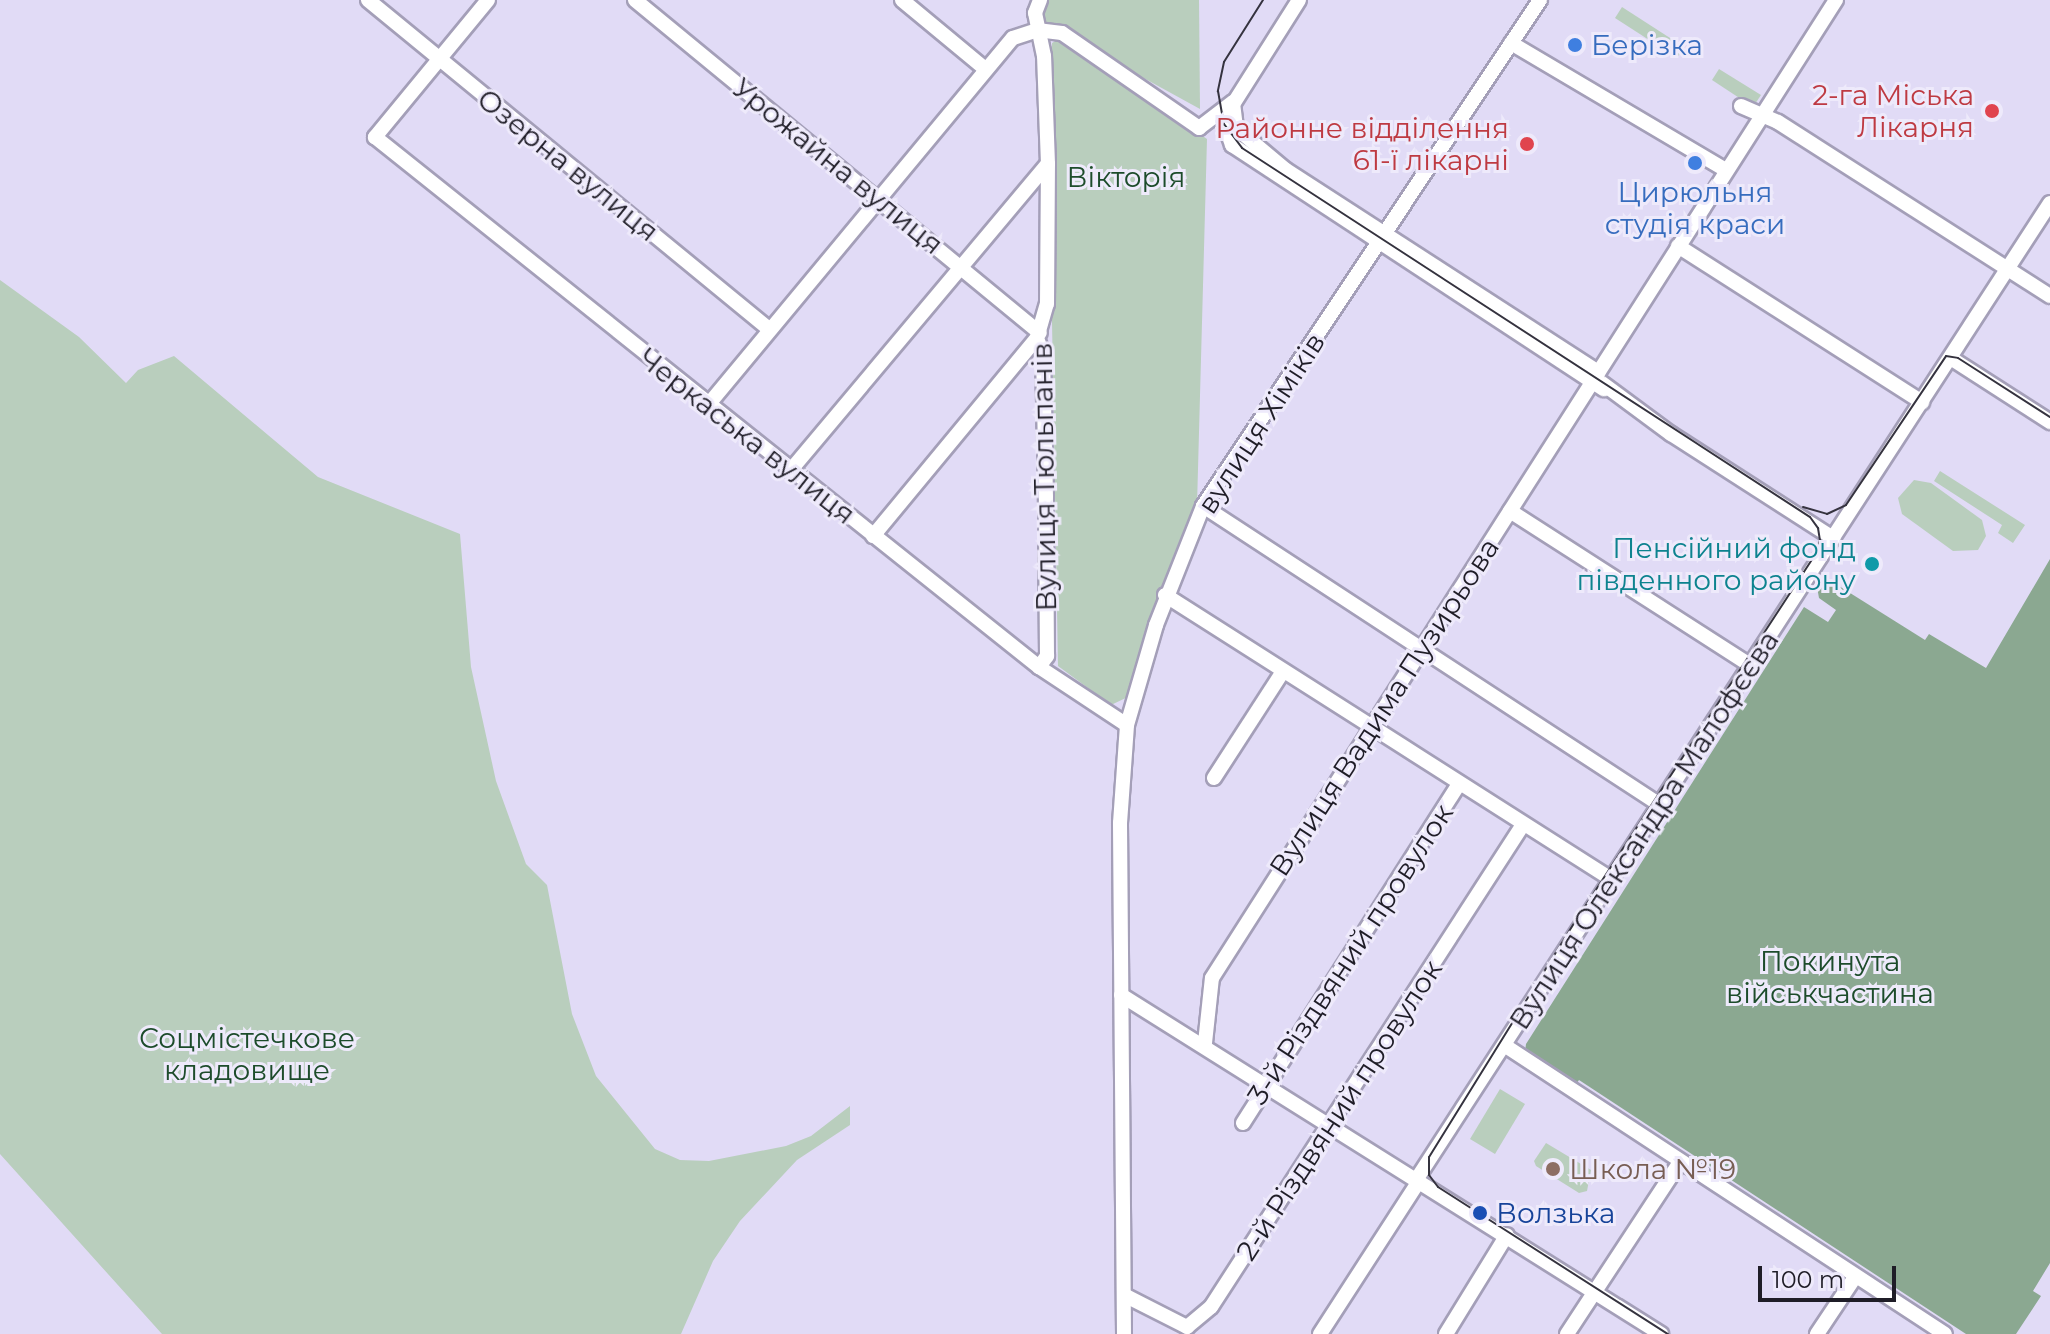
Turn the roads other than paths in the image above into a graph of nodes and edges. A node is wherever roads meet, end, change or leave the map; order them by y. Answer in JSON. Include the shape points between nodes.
{"nodes":[{"id":1,"x":368,"y":0,"type":"edge"},
{"id":2,"x":488,"y":0,"type":"edge"},
{"id":3,"x":635,"y":0,"type":"edge"},
{"id":4,"x":902,"y":0,"type":"edge"},
{"id":5,"x":1040,"y":0,"type":"edge"},
{"id":6,"x":1299,"y":0,"type":"edge"},
{"id":7,"x":1540,"y":0,"type":"edge"},
{"id":8,"x":1836,"y":0,"type":"edge"},
{"id":9,"x":1034,"y":31,"type":"junction"},
{"id":10,"x":1511,"y":43,"type":"junction"},
{"id":11,"x":438,"y":59,"type":"junction"},
{"id":12,"x":985,"y":69,"type":"junction"},
{"id":13,"x":1233,"y":102,"type":"junction"},
{"id":14,"x":1741,"y":106,"type":"dead end"},
{"id":15,"x":1759,"y":117,"type":"junction"},
{"id":16,"x":1048,"y":164,"type":"junction"},
{"id":17,"x":1726,"y":170,"type":"junction"},
{"id":18,"x":877,"y":199,"type":"junction"},
{"id":19,"x":2050,"y":203,"type":"edge"},
{"id":20,"x":1380,"y":236,"type":"junction"},
{"id":21,"x":1678,"y":246,"type":"junction"},
{"id":22,"x":960,"y":265,"type":"junction"},
{"id":23,"x":2007,"y":269,"type":"junction"},
{"id":24,"x":2050,"y":296,"type":"edge"},
{"id":25,"x":769,"y":329,"type":"junction"},
{"id":26,"x":1038,"y":335,"type":"junction"},
{"id":27,"x":1952,"y":359,"type":"junction"},
{"id":28,"x":1598,"y":381,"type":"junction"},
{"id":29,"x":1922,"y":402,"type":"junction"},
{"id":30,"x":708,"y":405,"type":"junction"},
{"id":31,"x":2050,"y":422,"type":"edge"},
{"id":32,"x":790,"y":471,"type":"junction"},
{"id":33,"x":1203,"y":506,"type":"junction"},
{"id":34,"x":1510,"y":511,"type":"junction"},
{"id":35,"x":873,"y":536,"type":"junction"},
{"id":36,"x":1833,"y":538,"type":"junction"},
{"id":37,"x":1165,"y":595,"type":"junction"},
{"id":38,"x":1419,"y":650,"type":"junction"},
{"id":39,"x":1751,"y":666,"type":"junction"},
{"id":40,"x":1039,"y":667,"type":"junction"},
{"id":41,"x":1282,"y":673,"type":"junction"},
{"id":42,"x":1127,"y":725,"type":"junction"},
{"id":43,"x":1370,"y":730,"type":"junction"},
{"id":44,"x":1214,"y":778,"type":"dead end"},
{"id":45,"x":1458,"y":785,"type":"junction"},
{"id":46,"x":1657,"y":803,"type":"junction"},
{"id":47,"x":1522,"y":826,"type":"junction"},
{"id":48,"x":1611,"y":879,"type":"junction"},
{"id":49,"x":1121,"y":995,"type":"junction"},
{"id":50,"x":1205,"y":1043,"type":"junction"},
{"id":51,"x":1504,"y":1045,"type":"junction"},
{"id":52,"x":1268,"y":1083,"type":"junction"},
{"id":53,"x":1243,"y":1123,"type":"dead end"},
{"id":54,"x":1330,"y":1123,"type":"junction"},
{"id":55,"x":1680,"y":1162,"type":"junction"},
{"id":56,"x":1418,"y":1179,"type":"junction"},
{"id":57,"x":1507,"y":1235,"type":"junction"},
{"id":58,"x":1855,"y":1277,"type":"junction"},
{"id":59,"x":1595,"y":1291,"type":"junction"},
{"id":60,"x":1124,"y":1295,"type":"junction"},
{"id":61,"x":1124,"y":1334,"type":"edge"},
{"id":62,"x":1320,"y":1334,"type":"edge"},
{"id":63,"x":1446,"y":1334,"type":"edge"},
{"id":64,"x":1567,"y":1334,"type":"edge"},
{"id":65,"x":1661,"y":1334,"type":"edge"},
{"id":66,"x":1817,"y":1334,"type":"edge"},
{"id":67,"x":1945,"y":1334,"type":"edge"}],
"edges":[{"from":1,"to":11,"type":"street","name":"Озерна вулиця"},
{"from":2,"to":11,"type":"street"},
{"from":3,"to":18,"type":"street","name":"Урожайна вулиця"},
{"from":4,"to":12,"type":"street"},
{"from":5,"to":9,"type":"street","name":"Вулиця Тюльпанів"},
{"from":6,"to":13,"type":"street"},
{"from":7,"to":10,"type":"street","name":"вулиця Хіміків"},
{"from":8,"to":15,"type":"street","name":"Вулиця Вадима Пузирьова"},
{"from":9,"to":12,"type":"street","via":[[1013,38]]},
{"from":9,"to":13,"type":"street","via":[[1062,33],[1199,128]]},
{"from":9,"to":16,"type":"street","name":"Вулиця Тюльпанів","via":[[1044,56]]},
{"from":10,"to":17,"type":"street"},
{"from":10,"to":20,"type":"street","name":"вулиця Хіміків"},
{"from":11,"to":25,"type":"street","name":"Озерна вулиця"},
{"from":11,"to":30,"type":"street","name":"Черкаська вулиця","via":[[375,137]]},
{"from":12,"to":18,"type":"street"},
{"from":13,"to":20,"type":"street","via":[[1224,132],[1243,156]]},
{"from":14,"to":15,"type":"street"},
{"from":15,"to":17,"type":"street","name":"Вулиця Вадима Пузирьова"},
{"from":15,"to":23,"type":"street","via":[[1778,122]]},
{"from":16,"to":22,"type":"street"},
{"from":16,"to":26,"type":"street","name":"Вулиця Тюльпанів","via":[[1047,304]]},
{"from":17,"to":21,"type":"street","name":"Вулиця Вадима Пузирьова"},
{"from":18,"to":22,"type":"street","name":"Урожайна вулиця"},
{"from":18,"to":25,"type":"street"},
{"from":19,"to":23,"type":"street"},
{"from":20,"to":28,"type":"street"},
{"from":20,"to":33,"type":"street","name":"вулиця Хіміків"},
{"from":21,"to":28,"type":"street","name":"Вулиця Вадима Пузирьова"},
{"from":21,"to":29,"type":"street"},
{"from":22,"to":26,"type":"street","name":"Урожайна вулиця"},
{"from":22,"to":32,"type":"street"},
{"from":23,"to":24,"type":"street"},
{"from":23,"to":27,"type":"street"},
{"from":25,"to":30,"type":"street"},
{"from":26,"to":35,"type":"street"},
{"from":26,"to":40,"type":"street","name":"Вулиця Тюльпанів","via":[[1043,354],[1047,656]]},
{"from":27,"to":29,"type":"street"},
{"from":27,"to":31,"type":"street"},
{"from":28,"to":34,"type":"street","name":"Вулиця Вадима Пузирьова"},
{"from":28,"to":36,"type":"street"},
{"from":29,"to":36,"type":"street","name":"Вулиця Олександра Малофєєва"},
{"from":30,"to":32,"type":"street","name":"Черкаська вулиця"},
{"from":32,"to":35,"type":"street","name":"Черкаська вулиця"},
{"from":33,"to":37,"type":"street","name":"вулиця Хіміків"},
{"from":33,"to":38,"type":"street"},
{"from":34,"to":38,"type":"street","name":"Вулиця Вадима Пузирьова"},
{"from":34,"to":39,"type":"street"},
{"from":35,"to":40,"type":"street","name":"Черкаська вулиця"},
{"from":36,"to":39,"type":"street","name":"Вулиця Олександра Малофєєва"},
{"from":37,"to":41,"type":"street"},
{"from":37,"to":42,"type":"street","name":"вулиця Хіміків"},
{"from":38,"to":43,"type":"street","name":"Вулиця Вадима Пузирьова"},
{"from":38,"to":46,"type":"street"},
{"from":39,"to":46,"type":"street","name":"Вулиця Олександра Малофєєва"},
{"from":40,"to":42,"type":"street","name":"Черкаська вулиця"},
{"from":41,"to":43,"type":"street"},
{"from":41,"to":44,"type":"street"},
{"from":42,"to":49,"type":"street","name":"вулиця Хіміків","via":[[1120,823]]},
{"from":43,"to":45,"type":"street"},
{"from":43,"to":50,"type":"street","name":"Вулиця Вадима Пузирьова","via":[[1212,978]]},
{"from":45,"to":47,"type":"street"},
{"from":45,"to":52,"type":"street","name":"3-й Різдвяний провулок"},
{"from":46,"to":48,"type":"street","name":"Вулиця Олександра Малофєєва"},
{"from":47,"to":48,"type":"street"},
{"from":47,"to":54,"type":"street","name":"2-й Різдвяний провулок"},
{"from":48,"to":51,"type":"street","name":"Вулиця Олександра Малофєєва"},
{"from":49,"to":50,"type":"street"},
{"from":49,"to":60,"type":"street","name":"вулиця Хіміків"},
{"from":50,"to":52,"type":"street"},
{"from":51,"to":55,"type":"street"},
{"from":51,"to":56,"type":"street","name":"Вулиця Олександра Малофєєва"},
{"from":52,"to":53,"type":"street","name":"3-й Різдвяний провулок"},
{"from":52,"to":54,"type":"street"},
{"from":54,"to":56,"type":"street"},
{"from":54,"to":60,"type":"street","name":"2-й Різдвяний провулок","via":[[1195,1324],[1178,1324],[1142,1300]]},
{"from":55,"to":58,"type":"street"},
{"from":55,"to":59,"type":"street"},
{"from":56,"to":57,"type":"street"},
{"from":56,"to":62,"type":"street","name":"Вулиця Олександра Малофєєва"},
{"from":57,"to":59,"type":"street"},
{"from":57,"to":63,"type":"street"},
{"from":58,"to":66,"type":"street"},
{"from":58,"to":67,"type":"street"},
{"from":59,"to":64,"type":"street"},
{"from":59,"to":65,"type":"street"},
{"from":60,"to":61,"type":"street","name":"вулиця Хіміків"}]}
